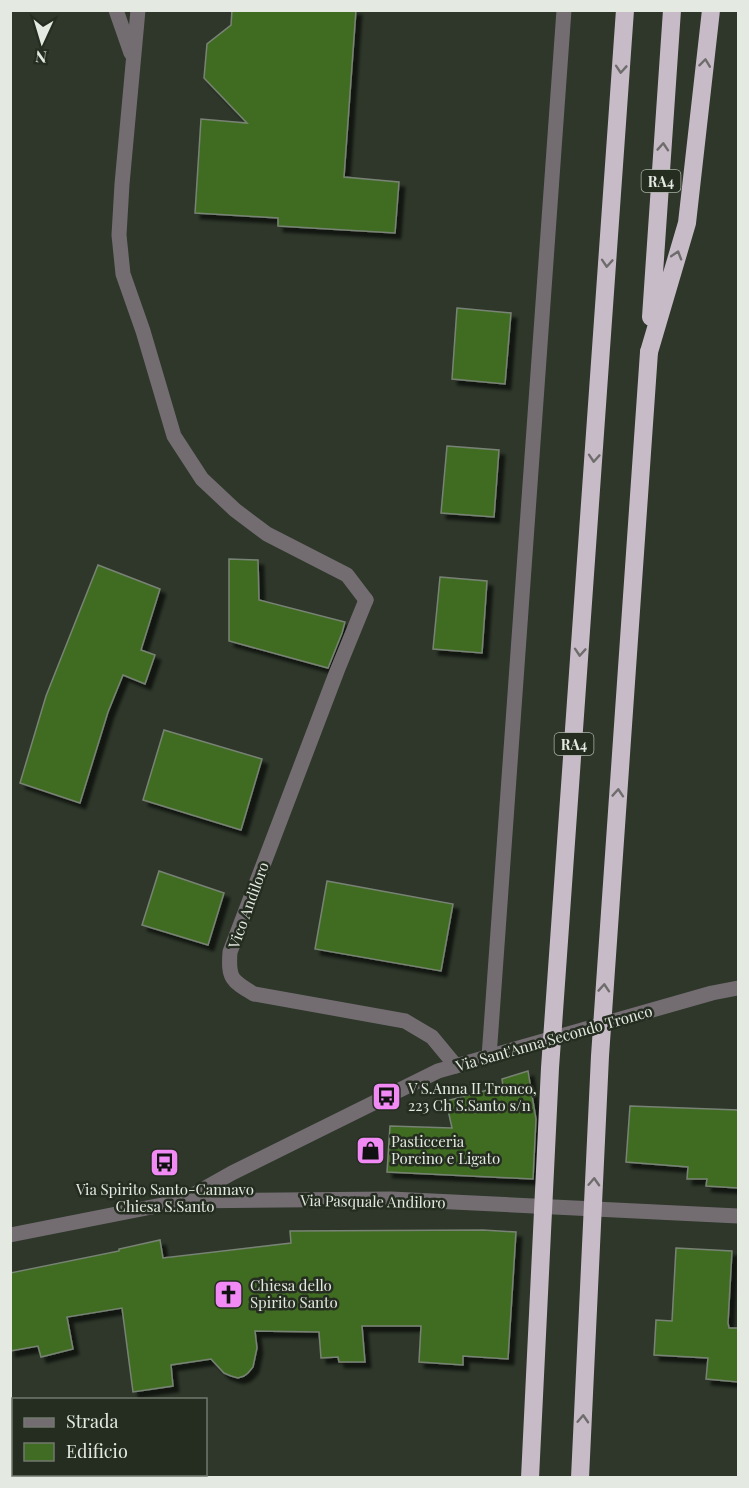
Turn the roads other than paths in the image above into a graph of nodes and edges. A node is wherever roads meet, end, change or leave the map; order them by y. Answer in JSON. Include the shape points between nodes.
{"nodes":[{"id":1,"x":116,"y":10,"type":"edge"},
{"id":2,"x":138,"y":10,"type":"edge"},
{"id":3,"x":564,"y":10,"type":"edge"},
{"id":4,"x":625,"y":10,"type":"edge"},
{"id":5,"x":672,"y":10,"type":"edge"},
{"id":6,"x":711,"y":10,"type":"edge"},
{"id":7,"x":133,"y":58,"type":"junction"},
{"id":8,"x":649,"y":352,"type":"junction"},
{"id":9,"x":738,"y":988,"type":"edge"},
{"id":10,"x":489,"y":1057,"type":"junction"},
{"id":11,"x":456,"y":1066,"type":"junction"},
{"id":12,"x":182,"y":1201,"type":"junction"},
{"id":13,"x":738,"y":1216,"type":"edge"},
{"id":14,"x":10,"y":1235,"type":"edge"},
{"id":15,"x":530,"y":1478,"type":"edge"},
{"id":16,"x":580,"y":1478,"type":"edge"}],
"edges":[{"from":1,"to":7,"type":"street"},
{"from":2,"to":7,"type":"street"},
{"from":3,"to":10,"type":"street"},
{"from":4,"to":15,"type":"highway","number":"RA4","one_way":true,"bridge":true,"via":[[550,1068]]},
{"from":8,"to":5,"type":"highway","number":"RA4","one_way":true},
{"from":8,"to":6,"type":"highway","one_way":true,"via":[[687,223]]},
{"from":7,"to":11,"type":"street","name":"Vico Andiloro","via":[[119,235],[123,274],[174,436],[201,479],[235,510],[267,534],[347,575],[366,600],[230,952],[229,967],[235,983],[254,994],[405,1021],[432,1037]]},
{"from":16,"to":8,"type":"highway","number":"RA4","one_way":true,"bridge":true,"via":[[600,1056]]},
{"from":9,"to":10,"type":"street","name":"Via Sant'Anna Secondo Tronco"},
{"from":10,"to":11,"type":"street","name":"Via Sant'Anna Secondo Tronco"},
{"from":11,"to":12,"type":"street","name":"Via Sant'Anna Secondo Tronco","via":[[386,1096]]},
{"from":12,"to":13,"type":"street","name":"Via Pasquale Andiloro","via":[[391,1199]]},
{"from":12,"to":14,"type":"street","name":"Via Pasquale Andiloro"}]}
